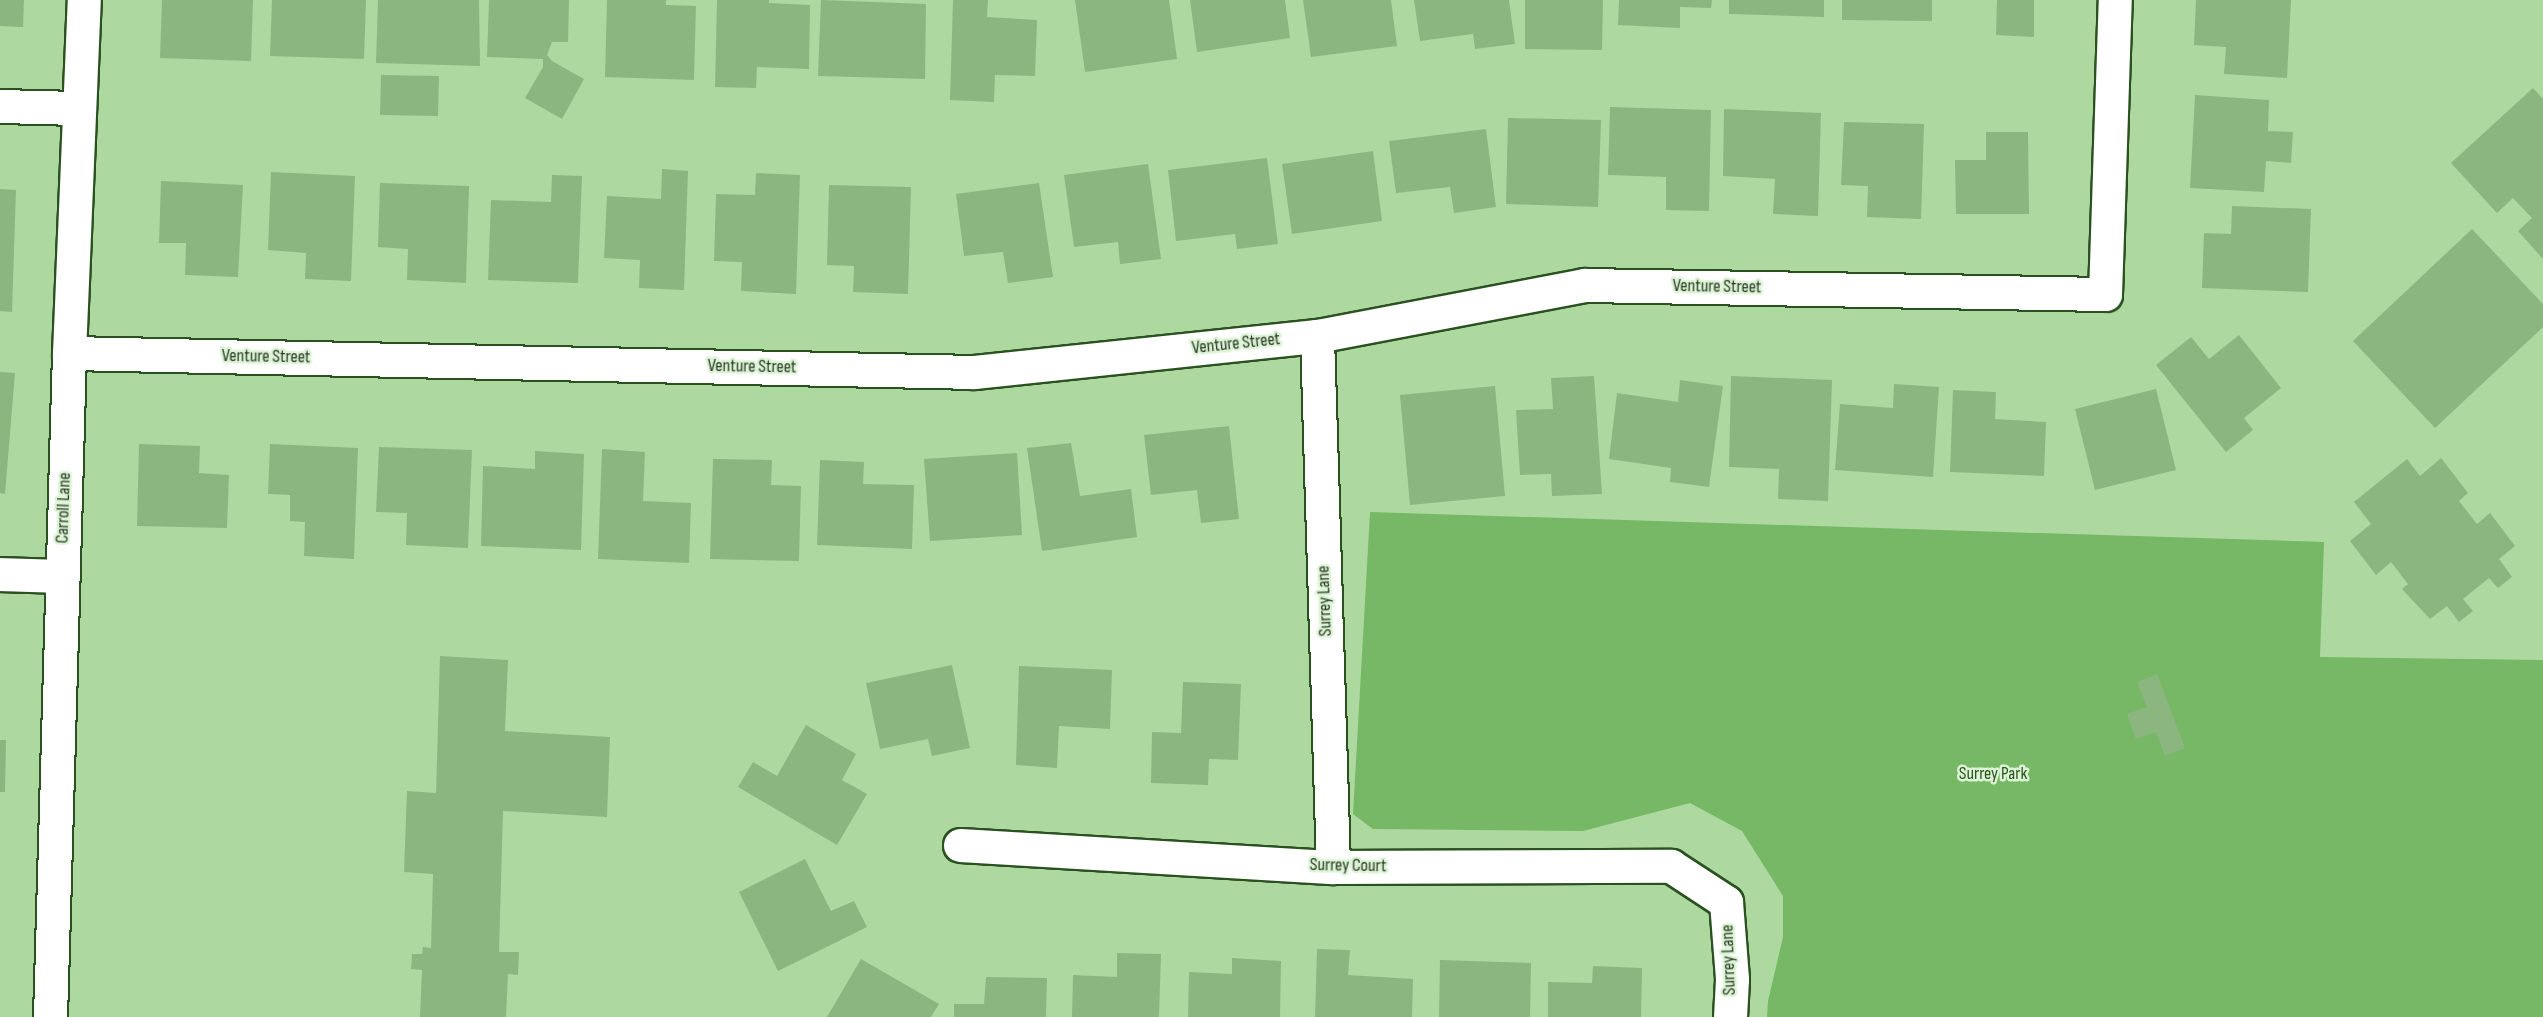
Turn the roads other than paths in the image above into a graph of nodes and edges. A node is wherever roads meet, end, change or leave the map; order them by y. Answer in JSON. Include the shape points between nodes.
{"nodes":[{"id":1,"x":84,"y":0,"type":"edge"},
{"id":2,"x":2115,"y":0,"type":"edge"},
{"id":3,"x":0,"y":106,"type":"edge"},
{"id":4,"x":79,"y":108,"type":"junction"},
{"id":5,"x":1317,"y":336,"type":"junction"},
{"id":6,"x":69,"y":353,"type":"junction"},
{"id":7,"x":0,"y":574,"type":"edge"},
{"id":8,"x":62,"y":576,"type":"junction"},
{"id":9,"x":960,"y":845,"type":"dead end"},
{"id":10,"x":1333,"y":867,"type":"junction"},
{"id":11,"x":1726,"y":902,"type":"joint"},
{"id":12,"x":50,"y":1017,"type":"edge"},
{"id":13,"x":1730,"y":1017,"type":"edge"}],
"edges":[{"from":1,"to":4,"type":"street","name":"Carroll Lane"},
{"from":2,"to":5,"type":"street","name":"Venture Street","via":[[2105,294],[1584,285]]},
{"from":3,"to":4,"type":"street"},
{"from":4,"to":6,"type":"street","name":"Carroll Lane"},
{"from":5,"to":6,"type":"street","name":"Venture Street","via":[[974,372]]},
{"from":5,"to":10,"type":"street","name":"Surrey Lane"},
{"from":6,"to":8,"type":"street","name":"Carroll Lane"},
{"from":7,"to":8,"type":"street"},
{"from":8,"to":12,"type":"street","name":"Carroll Lane"},
{"from":9,"to":10,"type":"street","name":"Surrey Court"},
{"from":10,"to":11,"type":"street","name":"Surrey Court","via":[[1671,866]]},
{"from":11,"to":13,"type":"street","name":"Surrey Lane","via":[[1732,979]]}]}
